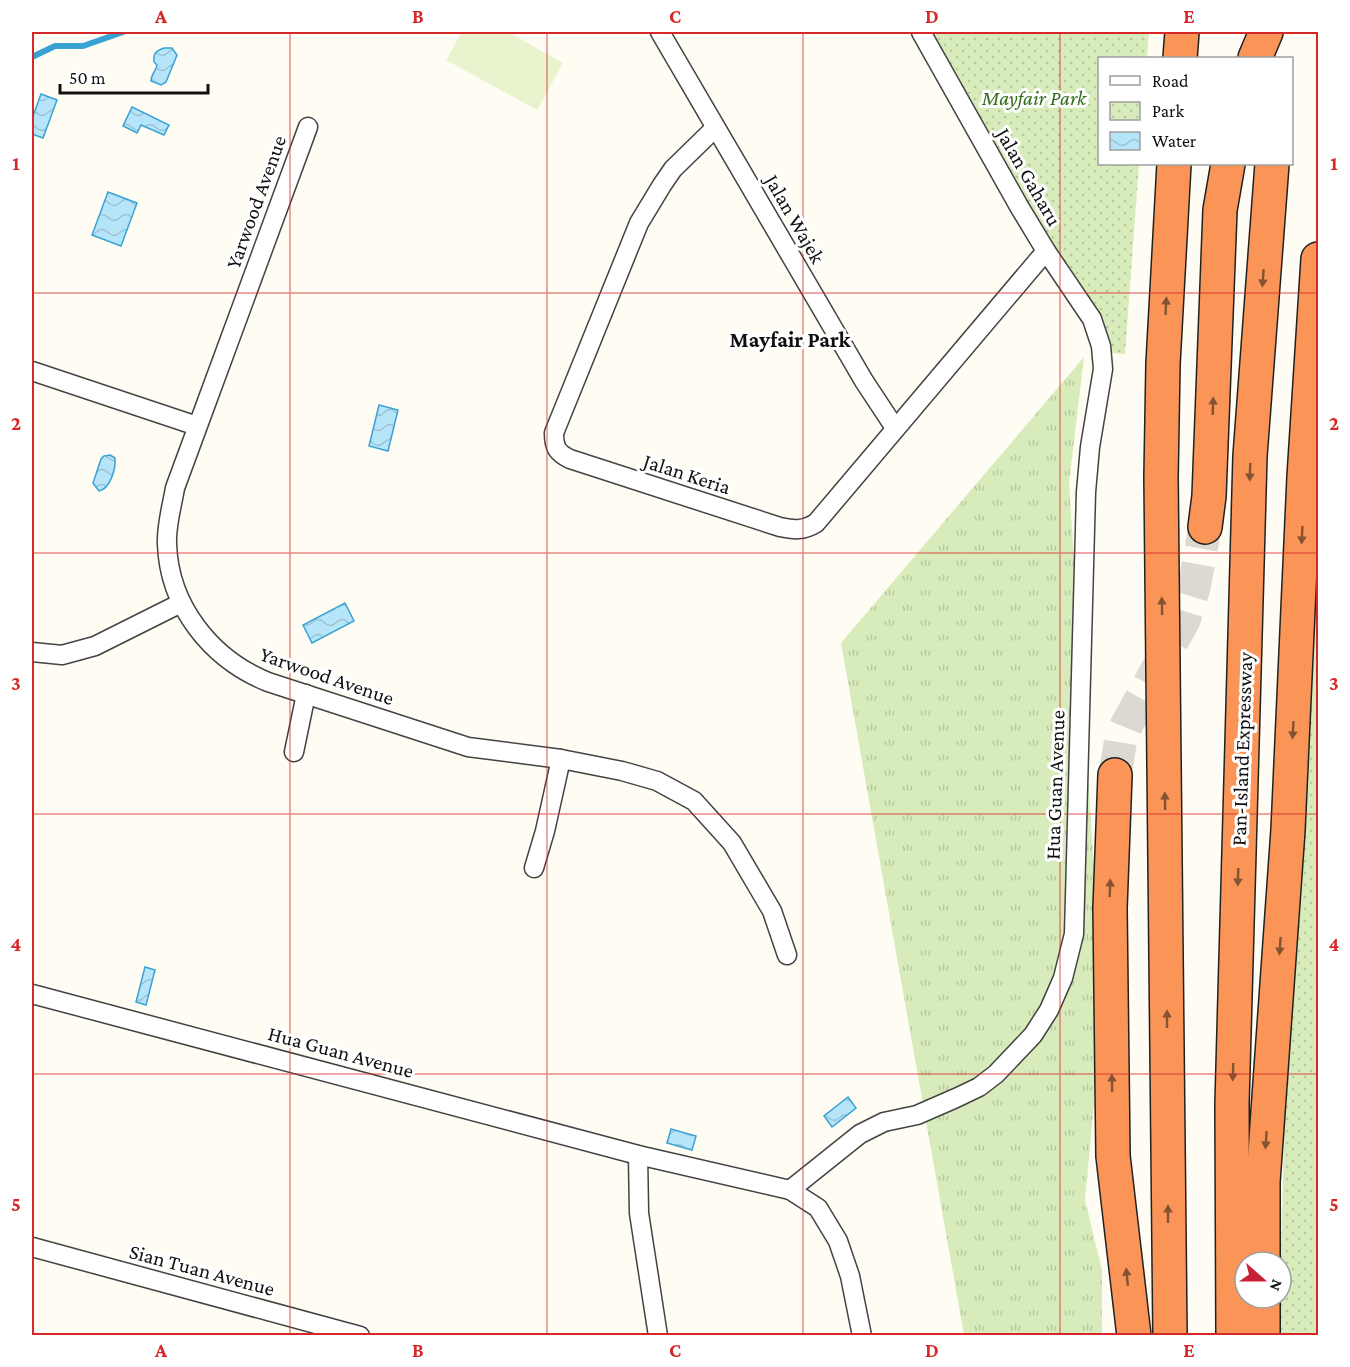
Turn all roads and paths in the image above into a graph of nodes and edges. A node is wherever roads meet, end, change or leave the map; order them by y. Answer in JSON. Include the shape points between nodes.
{"nodes":[{"id":1,"x":660,"y":32,"type":"edge"},
{"id":2,"x":921,"y":32,"type":"edge"},
{"id":3,"x":1182,"y":32,"type":"edge"},
{"id":4,"x":1266,"y":32,"type":"edge"},
{"id":5,"x":1283,"y":32,"type":"edge"},
{"id":6,"x":1180,"y":57,"type":"edge"},
{"id":7,"x":1256,"y":57,"type":"edge"},
{"id":8,"x":1281,"y":57,"type":"edge"},
{"id":9,"x":308,"y":127,"type":"dead end"},
{"id":10,"x":715,"y":128,"type":"junction"},
{"id":11,"x":1174,"y":165,"type":"edge"},
{"id":12,"x":1228,"y":165,"type":"edge"},
{"id":13,"x":1272,"y":165,"type":"edge"},
{"id":14,"x":1046,"y":251,"type":"junction"},
{"id":15,"x":1318,"y":259,"type":"edge"},
{"id":16,"x":32,"y":371,"type":"edge"},
{"id":17,"x":197,"y":426,"type":"junction"},
{"id":18,"x":895,"y":428,"type":"junction"},
{"id":19,"x":1205,"y":527,"type":"tunnel mouth"},
{"id":20,"x":181,"y":603,"type":"junction"},
{"id":21,"x":32,"y":652,"type":"edge"},
{"id":22,"x":306,"y":694,"type":"junction"},
{"id":23,"x":294,"y":752,"type":"dead end"},
{"id":24,"x":561,"y":759,"type":"junction"},
{"id":25,"x":1114,"y":775,"type":"tunnel mouth"},
{"id":26,"x":534,"y":868,"type":"dead end"},
{"id":27,"x":787,"y":955,"type":"dead end"},
{"id":28,"x":32,"y":994,"type":"edge"},
{"id":29,"x":638,"y":1155,"type":"junction"},
{"id":30,"x":790,"y":1190,"type":"junction"},
{"id":31,"x":32,"y":1247,"type":"edge"},
{"id":32,"x":1263,"y":1250,"type":"edge"},
{"id":33,"x":1263,"y":1310,"type":"edge"},
{"id":34,"x":360,"y":1335,"type":"edge"},
{"id":35,"x":658,"y":1335,"type":"edge"},
{"id":36,"x":862,"y":1335,"type":"edge"},
{"id":37,"x":1134,"y":1335,"type":"edge"},
{"id":38,"x":1170,"y":1335,"type":"edge"},
{"id":39,"x":1233,"y":1335,"type":"edge"},
{"id":40,"x":1263,"y":1335,"type":"edge"}],
"edges":[{"from":1,"to":10,"type":"street","name":"Jalan Wajek"},
{"from":2,"to":14,"type":"street","name":"Jalan Gaharu"},
{"from":3,"to":6,"type":"highway"},
{"from":4,"to":7,"type":"highway"},
{"from":5,"to":8,"type":"highway"},
{"from":9,"to":17,"type":"street","name":"Yarwood Avenue"},
{"from":10,"to":18,"type":"street","name":"Jalan Wajek"},
{"from":10,"to":18,"type":"street","name":"Jalan Keria","via":[[674,170],[639,223],[558,419],[555,447],[563,456],[581,463],[780,527],[801,530],[816,523]]},
{"from":38,"to":11,"type":"highway","one_way":true,"via":[[1161,477]]},
{"from":19,"to":12,"type":"highway","one_way":true,"via":[[1220,210]]},
{"from":13,"to":39,"type":"highway","name":"Pan-Island Expressway","one_way":true,"via":[[1250,456],[1232,1104]]},
{"from":14,"to":18,"type":"street","name":"Jalan Keria"},
{"from":14,"to":30,"type":"street","name":"Hua Guan Avenue","via":[[1092,319],[1103,369],[1086,492],[1074,934],[1063,978],[1033,1035],[996,1074],[979,1087],[917,1115],[884,1122],[860,1134]]},
{"from":15,"to":32,"type":"highway","one_way":true,"via":[[1288,830],[1263,1182]]},
{"from":16,"to":17,"type":"street"},
{"from":17,"to":20,"type":"street","name":"Yarwood Avenue","via":[[175,488],[166,543]]},
{"from":20,"to":21,"type":"street","via":[[94,646],[62,655]]},
{"from":20,"to":22,"type":"street","name":"Yarwood Avenue","via":[[204,638],[225,658],[248,674]]},
{"from":22,"to":23,"type":"street"},
{"from":22,"to":24,"type":"street","name":"Yarwood Avenue","via":[[468,747]]},
{"from":24,"to":26,"type":"street"},
{"from":24,"to":27,"type":"street","name":"Yarwood Avenue","via":[[657,781],[694,801],[732,843],[772,910]]},
{"from":37,"to":25,"type":"highway","one_way":true,"via":[[1113,1155],[1110,908]]},
{"from":28,"to":29,"type":"street","name":"Hua Guan Avenue"},
{"from":29,"to":30,"type":"street","name":"Hua Guan Avenue"},
{"from":29,"to":35,"type":"street","via":[[639,1213]]},
{"from":30,"to":36,"type":"street","name":"Hua Guan Avenue","via":[[818,1208],[838,1241]]},
{"from":31,"to":34,"type":"street","name":"Sian Tuan Avenue"},
{"from":33,"to":40,"type":"highway"}]}
